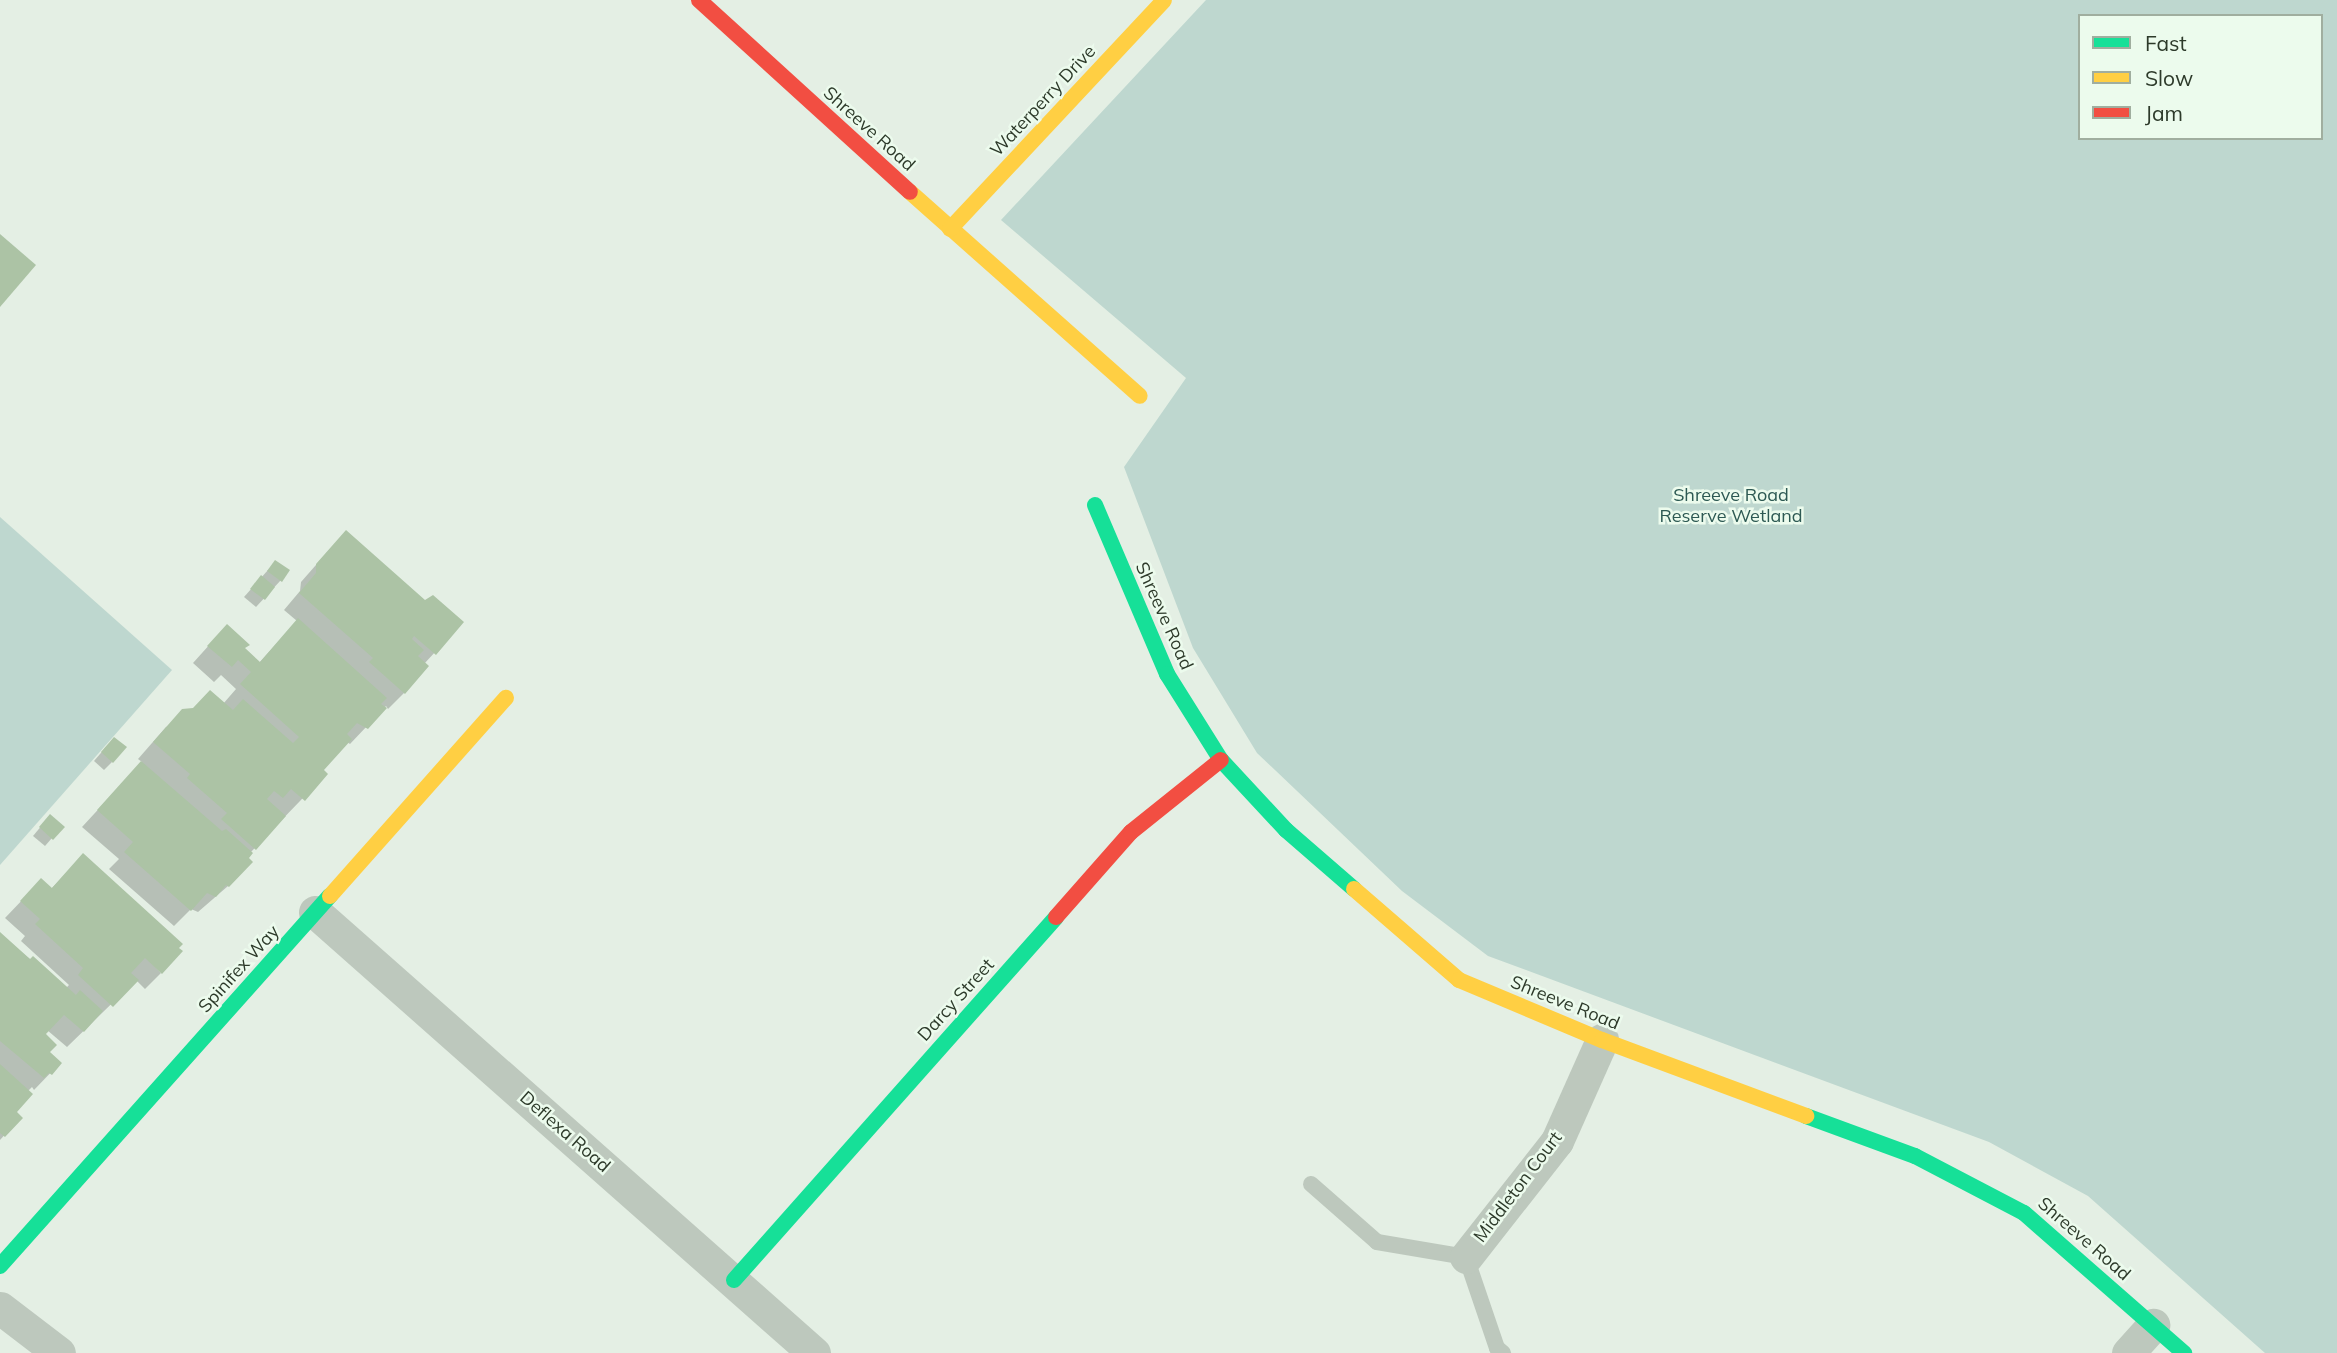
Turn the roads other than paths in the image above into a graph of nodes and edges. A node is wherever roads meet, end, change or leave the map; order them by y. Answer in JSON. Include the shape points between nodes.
{"nodes":[{"id":1,"x":699,"y":0,"type":"edge"},
{"id":2,"x":1164,"y":0,"type":"edge"},
{"id":3,"x":950,"y":229,"type":"junction"},
{"id":4,"x":1140,"y":396,"type":"dead end"},
{"id":5,"x":1095,"y":505,"type":"dead end"},
{"id":6,"x":506,"y":698,"type":"dead end"},
{"id":7,"x":1221,"y":760,"type":"junction"},
{"id":8,"x":315,"y":912,"type":"junction"},
{"id":9,"x":1602,"y":1040,"type":"junction"},
{"id":10,"x":1311,"y":1184,"type":"dead end"},
{"id":11,"x":1466,"y":1256,"type":"junction"},
{"id":12,"x":0,"y":1266,"type":"edge"},
{"id":13,"x":734,"y":1280,"type":"junction"},
{"id":14,"x":0,"y":1308,"type":"edge"},
{"id":15,"x":2153,"y":1325,"type":"junction"},
{"id":16,"x":59,"y":1353,"type":"edge"},
{"id":17,"x":814,"y":1353,"type":"edge"},
{"id":18,"x":1503,"y":1353,"type":"edge"},
{"id":19,"x":2128,"y":1353,"type":"edge"},
{"id":20,"x":2184,"y":1353,"type":"edge"}],
"edges":[{"from":1,"to":3,"type":"street","name":"Shreeve Road"},
{"from":2,"to":3,"type":"street","name":"Waterperry Drive"},
{"from":3,"to":4,"type":"street","name":"Shreeve Road"},
{"from":5,"to":7,"type":"street","name":"Shreeve Road","via":[[1167,674]]},
{"from":6,"to":8,"type":"street","name":"Spinifex Way"},
{"from":7,"to":9,"type":"street","name":"Shreeve Road","via":[[1286,830],[1458,980]]},
{"from":7,"to":13,"type":"street","name":"Darcy Street","via":[[1131,832]]},
{"from":8,"to":12,"type":"street","name":"Spinifex Way"},
{"from":8,"to":13,"type":"street","name":"Deflexa Road"},
{"from":9,"to":11,"type":"street","name":"Middleton Court","via":[[1557,1141]]},
{"from":9,"to":15,"type":"street","name":"Shreeve Road","via":[[1914,1156],[1951,1175],[2024,1213]]},
{"from":10,"to":11,"type":"lane","via":[[1377,1242]]},
{"from":11,"to":18,"type":"lane","via":[[1497,1348]]},
{"from":13,"to":17,"type":"street","name":"Deflexa Road"},
{"from":14,"to":16,"type":"street"},
{"from":15,"to":19,"type":"street"},
{"from":15,"to":20,"type":"street","name":"Shreeve Road"}]}
